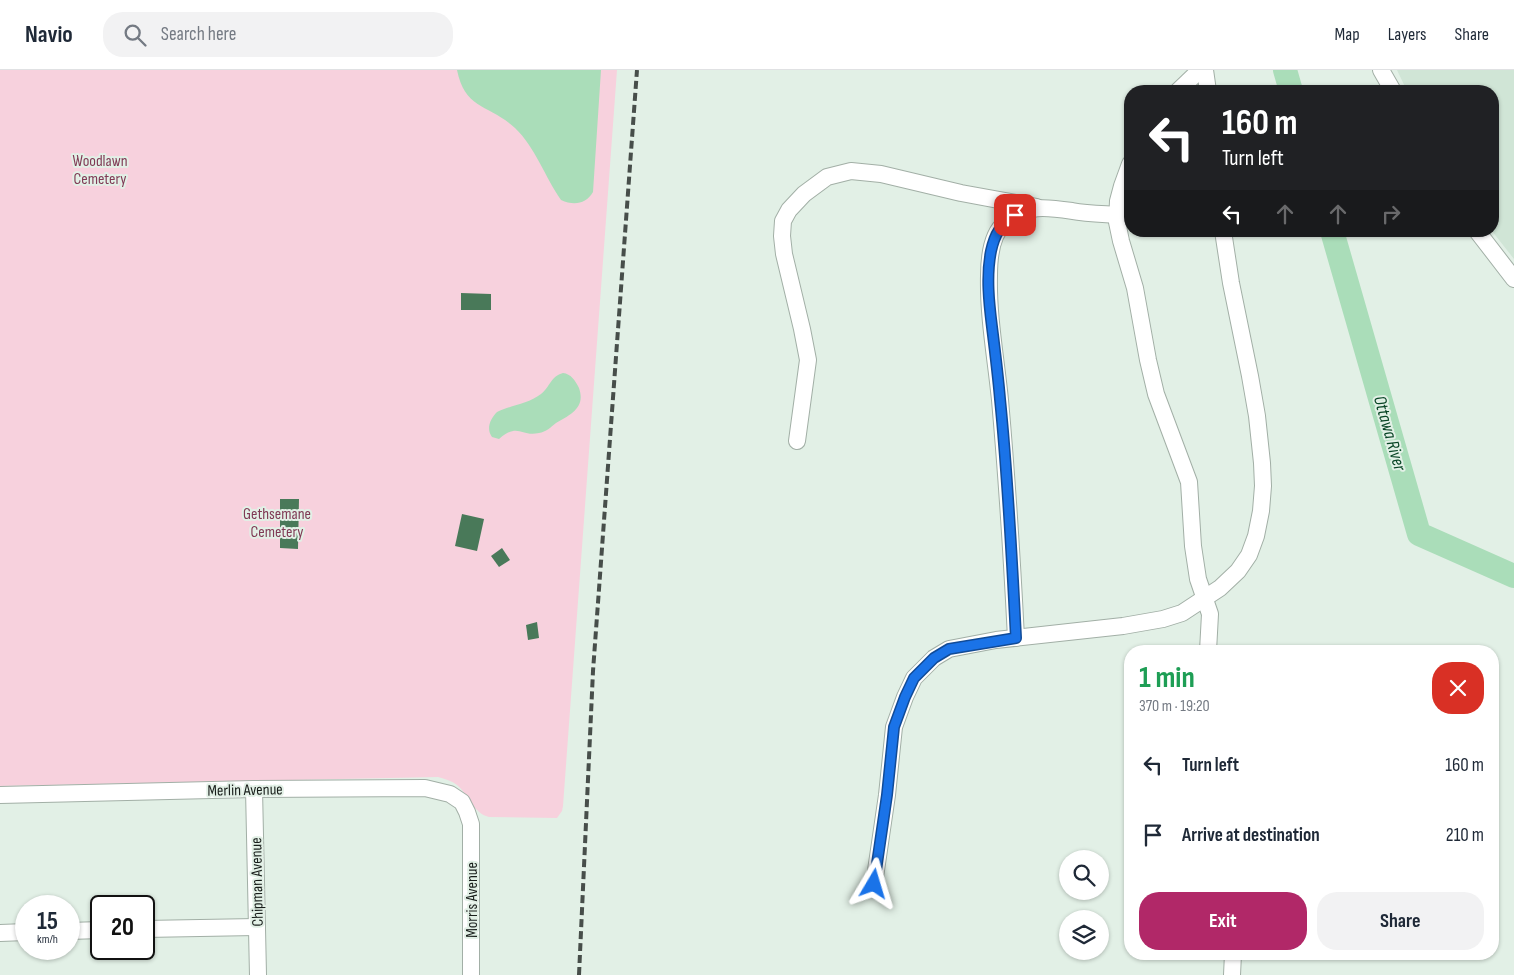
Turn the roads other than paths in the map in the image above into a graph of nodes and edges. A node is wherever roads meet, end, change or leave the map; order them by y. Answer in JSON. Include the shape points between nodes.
{"nodes":[{"id":1,"x":1200,"y":70,"type":"edge"},
{"id":2,"x":1205,"y":70,"type":"edge"},
{"id":3,"x":1381,"y":70,"type":"edge"},
{"id":4,"x":1184,"y":85,"type":"edge"},
{"id":5,"x":1207,"y":85,"type":"edge"},
{"id":6,"x":1389,"y":85,"type":"edge"},
{"id":7,"x":1124,"y":180,"type":"edge"},
{"id":8,"x":1040,"y":207,"type":"junction"},
{"id":9,"x":1118,"y":215,"type":"junction"},
{"id":10,"x":1224,"y":237,"type":"edge"},
{"id":11,"x":1482,"y":237,"type":"edge"},
{"id":12,"x":1514,"y":279,"type":"edge"},
{"id":13,"x":798,"y":441,"type":"dead end"},
{"id":14,"x":1204,"y":598,"type":"junction"},
{"id":15,"x":1016,"y":638,"type":"junction"},
{"id":16,"x":1208,"y":645,"type":"edge"},
{"id":17,"x":254,"y":789,"type":"junction"},
{"id":18,"x":0,"y":794,"type":"edge"},
{"id":19,"x":471,"y":824,"type":"joint"},
{"id":20,"x":874,"y":884,"type":"dead end"},
{"id":21,"x":257,"y":927,"type":"junction"},
{"id":22,"x":155,"y":929,"type":"edge"},
{"id":23,"x":15,"y":932,"type":"edge"},
{"id":24,"x":0,"y":933,"type":"edge"},
{"id":25,"x":1233,"y":960,"type":"edge"},
{"id":26,"x":258,"y":975,"type":"edge"},
{"id":27,"x":471,"y":975,"type":"edge"},
{"id":28,"x":1232,"y":975,"type":"edge"}],
"edges":[{"from":1,"to":4,"type":"street"},
{"from":2,"to":5,"type":"street"},
{"from":3,"to":6,"type":"street"},
{"from":7,"to":9,"type":"street"},
{"from":8,"to":9,"type":"street"},
{"from":8,"to":13,"type":"street","via":[[881,174],[851,171],[827,178],[804,194],[783,221],[782,236],[808,360]]},
{"from":8,"to":15,"type":"street","via":[[1015,215],[1003,224],[991,252],[989,274]]},
{"from":9,"to":14,"type":"street","via":[[1156,394],[1189,482],[1194,554]]},
{"from":10,"to":14,"type":"street","via":[[1257,416],[1263,486],[1261,511],[1249,556],[1220,588]]},
{"from":11,"to":12,"type":"street"},
{"from":14,"to":15,"type":"street","via":[[1182,613],[1163,619]]},
{"from":14,"to":16,"type":"street","via":[[1210,614]]},
{"from":15,"to":20,"type":"street","via":[[949,649],[934,658],[914,678],[894,727]]},
{"from":17,"to":18,"type":"street","name":"Merlin Avenue"},
{"from":17,"to":19,"type":"street","name":"Merlin Avenue","via":[[425,788],[450,794],[462,802]]},
{"from":17,"to":21,"type":"street","name":"Chipman Avenue"},
{"from":19,"to":27,"type":"street","name":"Morris Avenue"},
{"from":21,"to":22,"type":"street"},
{"from":21,"to":26,"type":"street","name":"Chipman Avenue"},
{"from":23,"to":24,"type":"street"},
{"from":25,"to":28,"type":"street"}]}
